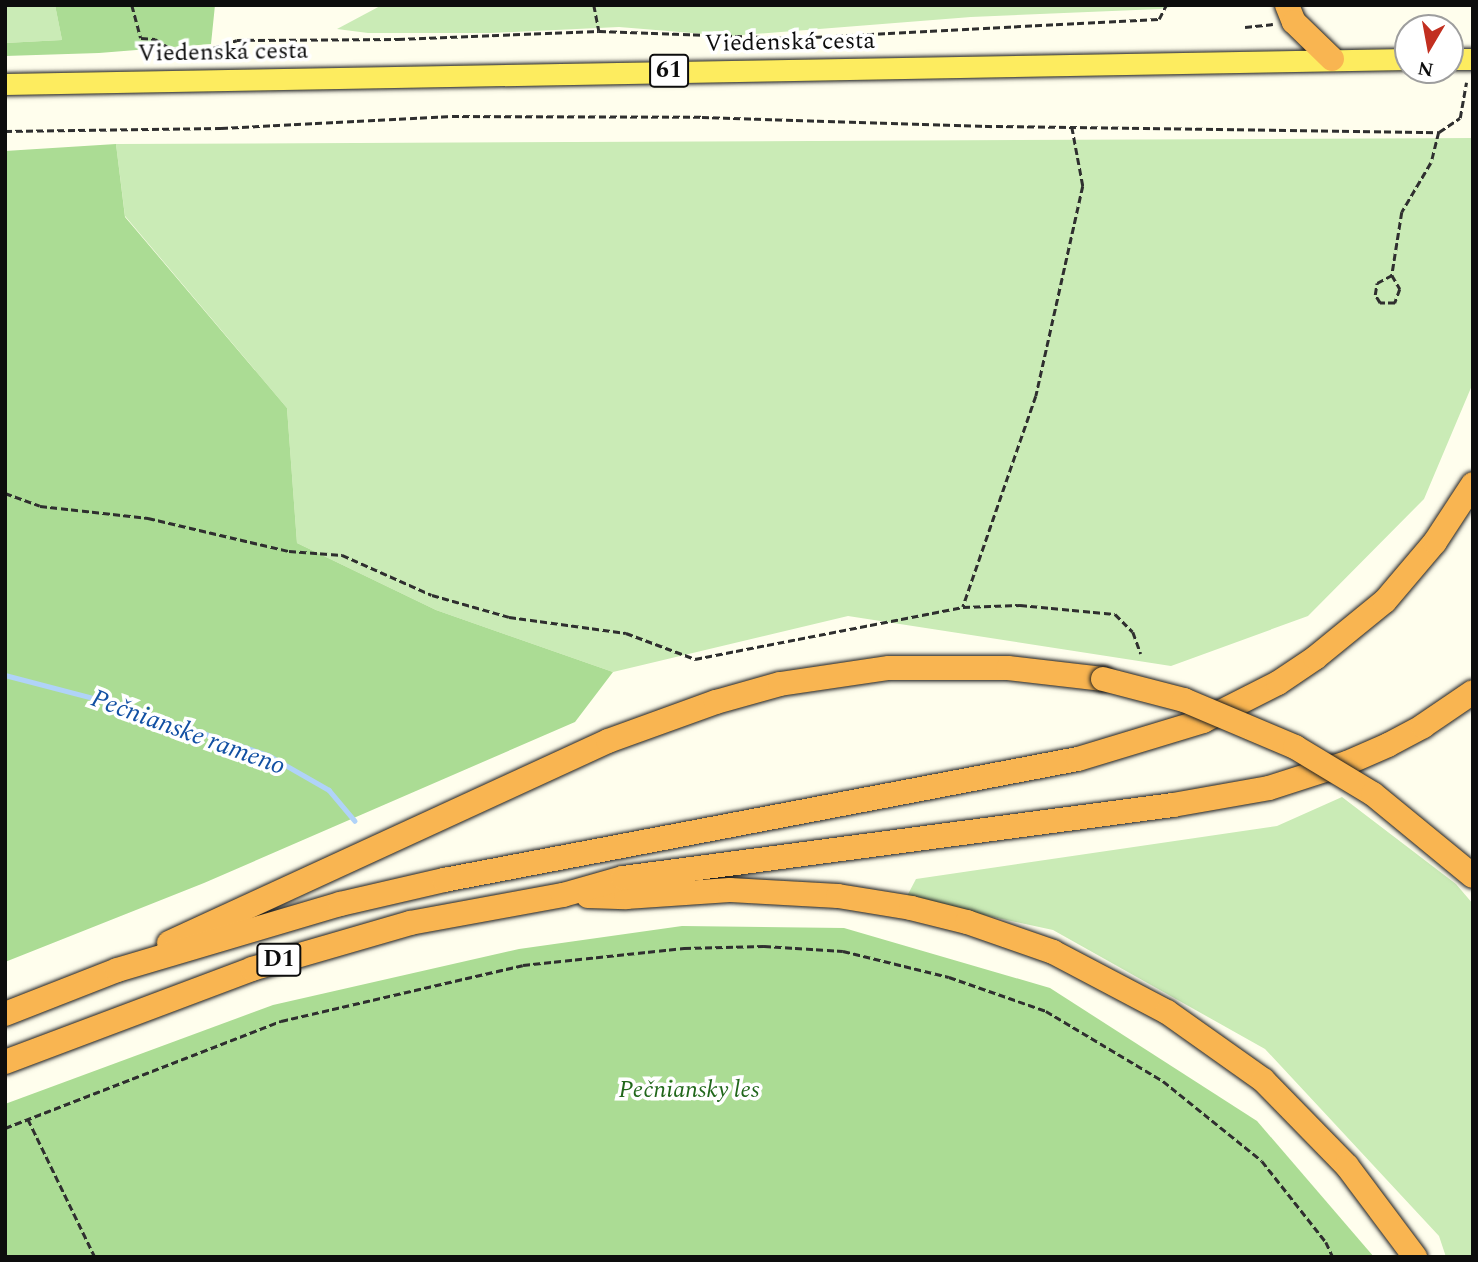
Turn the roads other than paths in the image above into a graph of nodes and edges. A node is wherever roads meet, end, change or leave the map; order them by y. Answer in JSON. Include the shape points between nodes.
{"nodes":[{"id":1,"x":1287,"y":5,"type":"edge"},
{"id":2,"x":1332,"y":59,"type":"junction"},
{"id":3,"x":1394,"y":60,"type":"edge"},
{"id":4,"x":5,"y":83,"type":"edge"},
{"id":5,"x":1473,"y":484,"type":"edge"},
{"id":6,"x":1473,"y":692,"type":"edge"},
{"id":7,"x":1473,"y":876,"type":"edge"},
{"id":8,"x":563,"y":895,"type":"junction"},
{"id":9,"x":117,"y":970,"type":"junction"},
{"id":10,"x":5,"y":1014,"type":"edge"},
{"id":11,"x":5,"y":1062,"type":"edge"},
{"id":12,"x":1415,"y":1257,"type":"edge"}],
"edges":[{"from":1,"to":2,"type":"highway","via":[[1294,22]]},
{"from":2,"to":3,"type":"main road","name":"Viedenská cesta","number":"61"},
{"from":2,"to":4,"type":"main road","name":"Viedenská cesta","number":"61"},
{"from":5,"to":9,"type":"highway","via":[[1435,541],[1385,601],[1278,683],[1203,721],[1077,759],[394,890]]},
{"from":6,"to":8,"type":"highway","via":[[1388,745],[1269,788],[1173,805],[623,878]]},
{"from":7,"to":9,"type":"highway","bridge":true,"via":[[1373,794],[1295,747],[1221,714],[1103,679],[1008,668],[889,668],[780,684],[608,741],[209,923]]},
{"from":8,"to":11,"type":"highway","number":"D1","via":[[410,923],[327,945],[168,998]]},
{"from":8,"to":12,"type":"highway","via":[[808,892],[911,908],[1054,952],[1167,1012],[1263,1080],[1347,1166]]},
{"from":9,"to":10,"type":"highway"}]}
